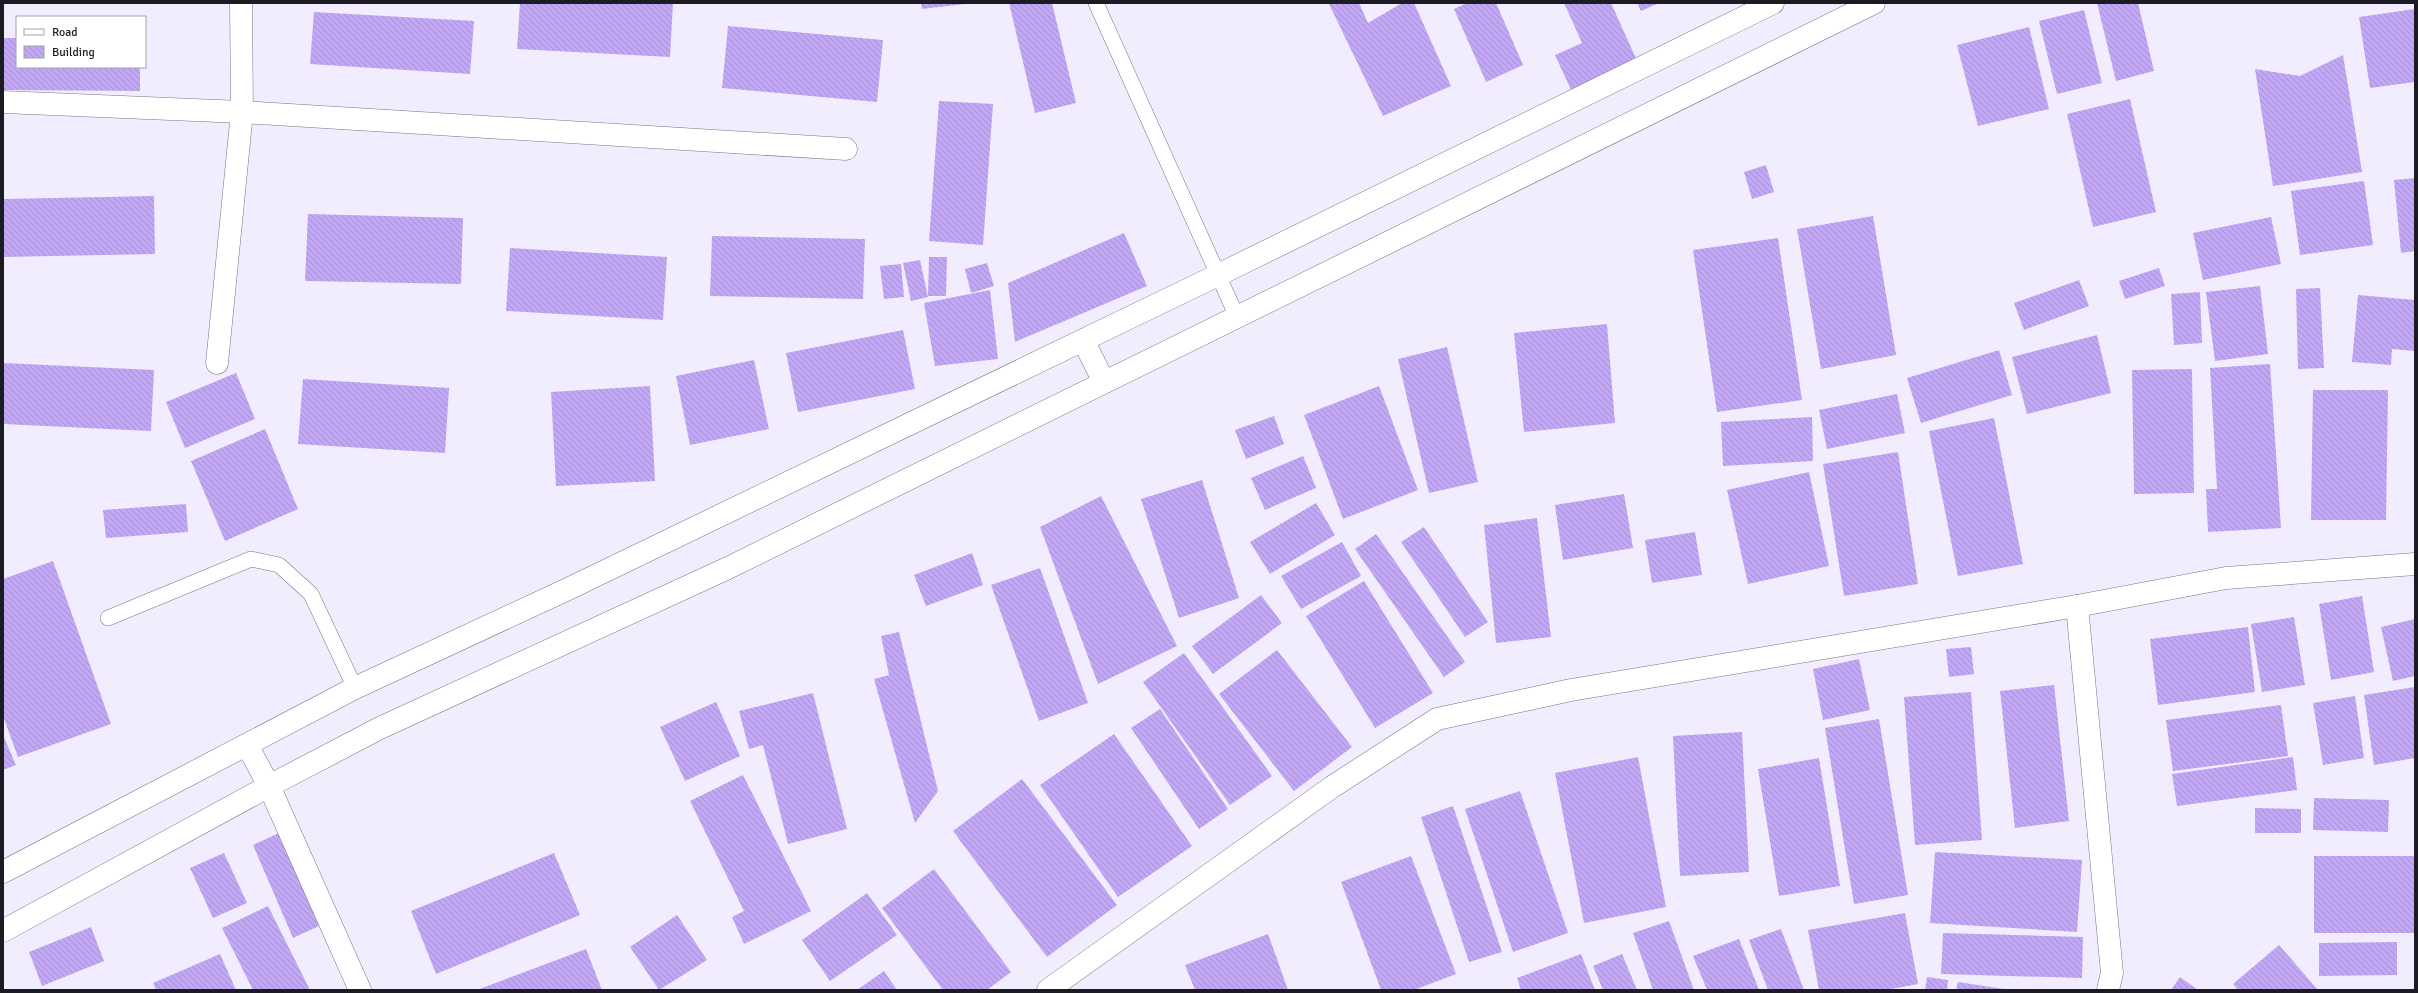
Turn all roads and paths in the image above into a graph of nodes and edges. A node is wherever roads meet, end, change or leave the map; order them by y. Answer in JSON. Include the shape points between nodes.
{"nodes":[{"id":1,"x":241,"y":3,"type":"edge"},
{"id":2,"x":1096,"y":3,"type":"edge"},
{"id":3,"x":1773,"y":3,"type":"edge"},
{"id":4,"x":1874,"y":3,"type":"edge"},
{"id":5,"x":3,"y":102,"type":"edge"},
{"id":6,"x":242,"y":112,"type":"junction"},
{"id":7,"x":846,"y":149,"type":"dead end"},
{"id":8,"x":1218,"y":275,"type":"junction"},
{"id":9,"x":1237,"y":317,"type":"junction"},
{"id":10,"x":1083,"y":340,"type":"junction"},
{"id":11,"x":217,"y":363,"type":"dead end"},
{"id":12,"x":1104,"y":382,"type":"junction"},
{"id":13,"x":2415,"y":564,"type":"edge"},
{"id":14,"x":2077,"y":606,"type":"junction"},
{"id":15,"x":108,"y":618,"type":"dead end"},
{"id":16,"x":355,"y":688,"type":"junction"},
{"id":17,"x":247,"y":745,"type":"junction"},
{"id":18,"x":269,"y":786,"type":"junction"},
{"id":19,"x":3,"y":872,"type":"edge"},
{"id":20,"x":3,"y":931,"type":"edge"},
{"id":21,"x":360,"y":990,"type":"edge"},
{"id":22,"x":1048,"y":990,"type":"edge"},
{"id":23,"x":2108,"y":990,"type":"edge"}],
"edges":[{"from":1,"to":6,"type":"street"},
{"from":2,"to":8,"type":"lane"},
{"from":3,"to":8,"type":"street"},
{"from":4,"to":9,"type":"street"},
{"from":5,"to":6,"type":"street"},
{"from":6,"to":7,"type":"street"},
{"from":6,"to":11,"type":"street"},
{"from":8,"to":9,"type":"lane"},
{"from":8,"to":10,"type":"street"},
{"from":9,"to":12,"type":"street"},
{"from":10,"to":12,"type":"street"},
{"from":10,"to":16,"type":"street","via":[[568,589]]},
{"from":12,"to":18,"type":"street","via":[[728,568],[380,728]]},
{"from":13,"to":14,"type":"street","via":[[2226,578]]},
{"from":14,"to":22,"type":"street","via":[[1571,690],[1437,719],[1332,787]]},
{"from":14,"to":23,"type":"street","via":[[2112,973]]},
{"from":15,"to":16,"type":"lane","via":[[251,559],[279,565],[311,594]]},
{"from":16,"to":17,"type":"street"},
{"from":17,"to":18,"type":"street"},
{"from":17,"to":19,"type":"street"},
{"from":18,"to":20,"type":"street"},
{"from":18,"to":21,"type":"street"}]}
